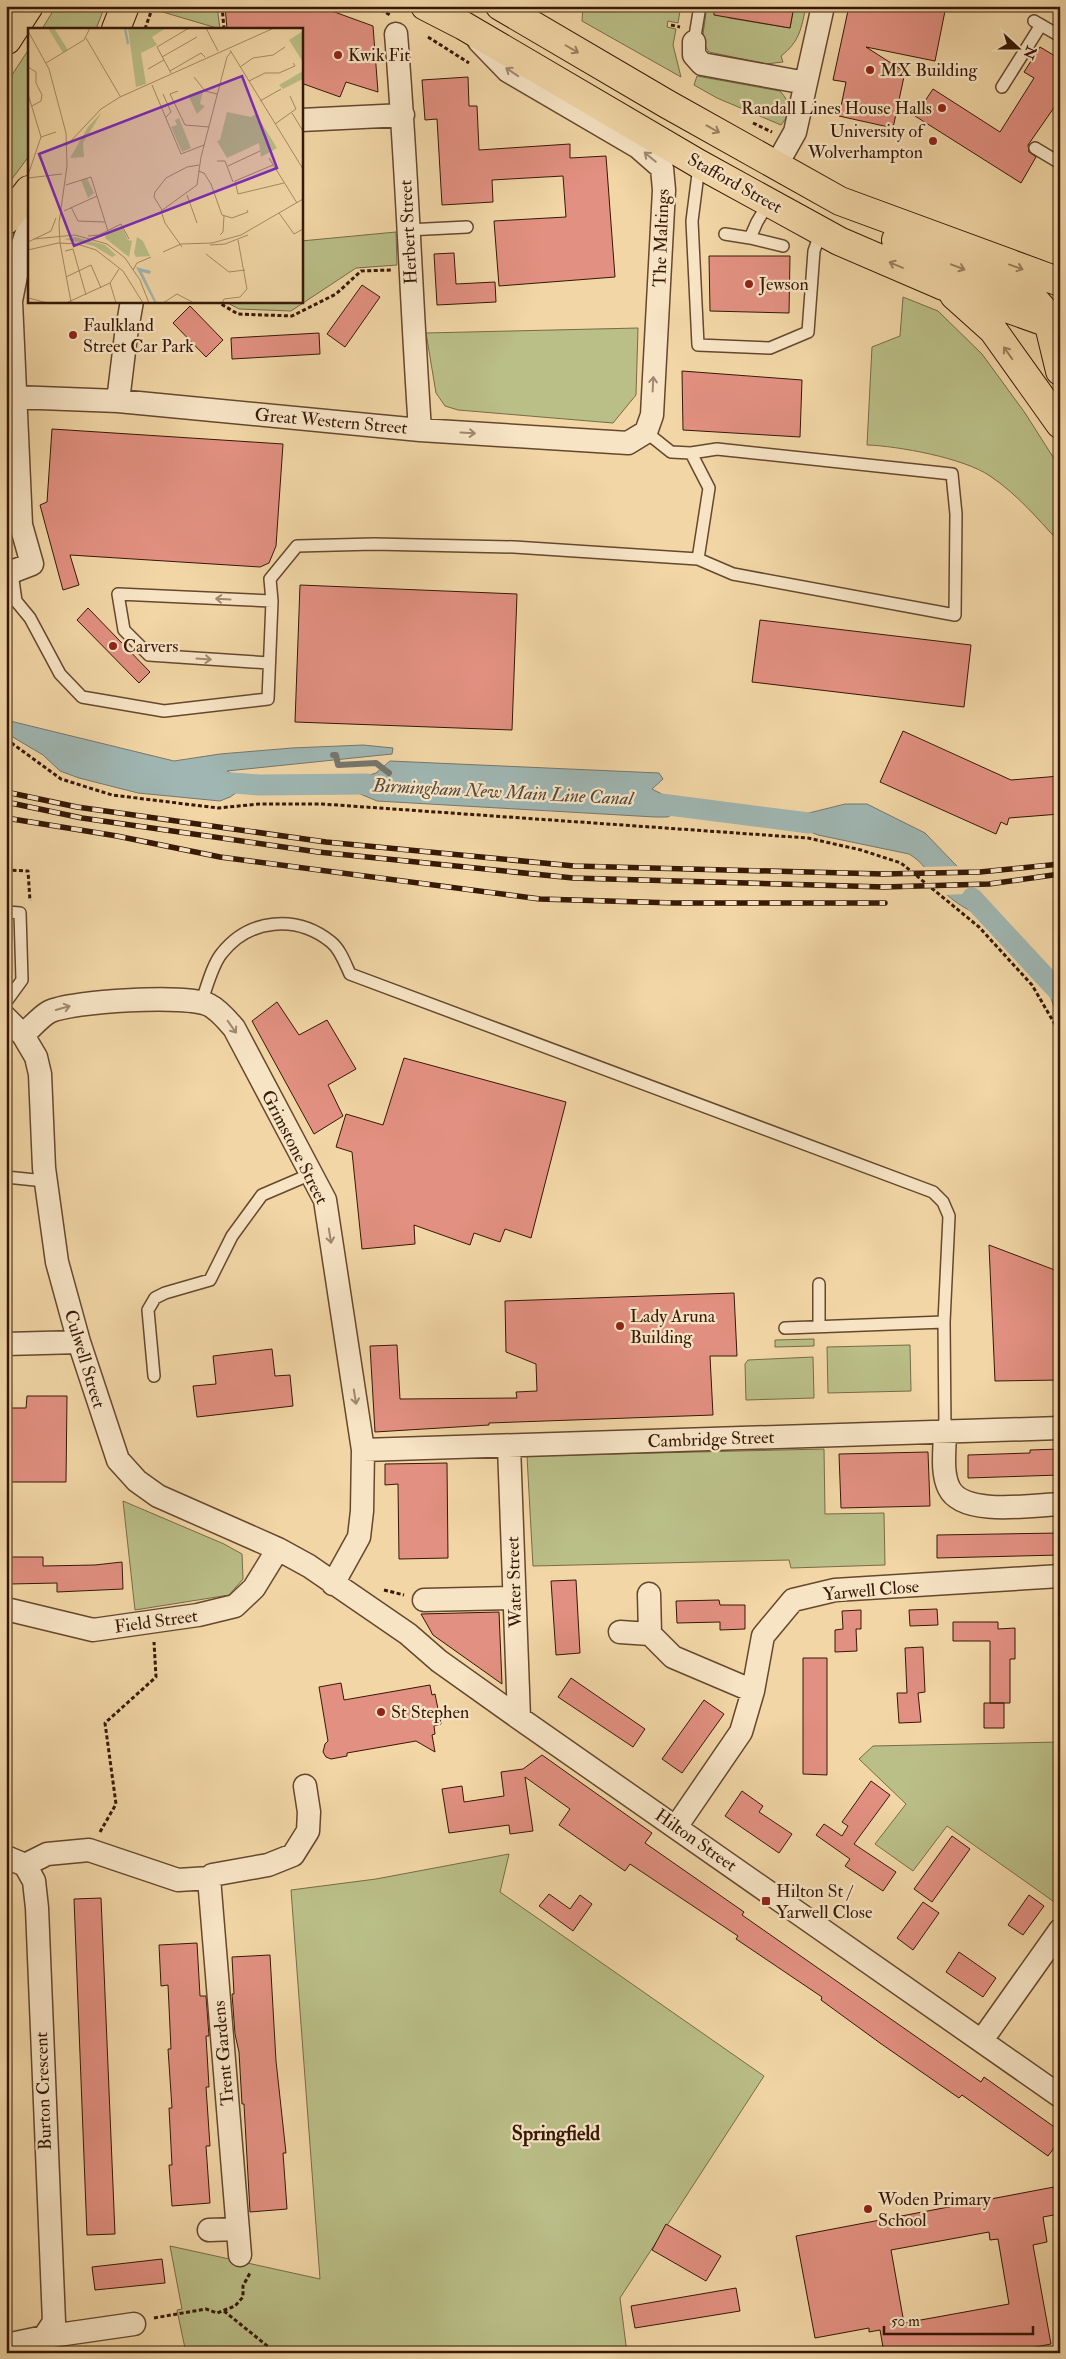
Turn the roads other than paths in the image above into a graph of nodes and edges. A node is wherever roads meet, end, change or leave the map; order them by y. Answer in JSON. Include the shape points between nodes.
{"nodes":[{"id":1,"x":21,"y":6,"type":"edge"},
{"id":2,"x":29,"y":6,"type":"edge"},
{"id":3,"x":125,"y":6,"type":"edge"},
{"id":4,"x":425,"y":6,"type":"edge"},
{"id":5,"x":500,"y":6,"type":"edge"},
{"id":6,"x":700,"y":6,"type":"edge"},
{"id":7,"x":823,"y":6,"type":"edge"},
{"id":8,"x":464,"y":26,"type":"junction"},
{"id":9,"x":116,"y":28,"type":"edge"},
{"id":10,"x":396,"y":34,"type":"dead end"},
{"id":11,"x":1060,"y":36,"type":"edge"},
{"id":12,"x":7,"y":41,"type":"edge"},
{"id":13,"x":694,"y":42,"type":"joint"},
{"id":14,"x":806,"y":83,"type":"junction"},
{"id":15,"x":1002,"y":88,"type":"dead end"},
{"id":16,"x":402,"y":115,"type":"junction"},
{"id":17,"x":302,"y":120,"type":"edge"},
{"id":18,"x":1035,"y":148,"type":"dead end"},
{"id":19,"x":1060,"y":163,"type":"edge"},
{"id":20,"x":699,"y":164,"type":"junction"},
{"id":21,"x":777,"y":164,"type":"junction"},
{"id":22,"x":28,"y":191,"type":"edge"},
{"id":23,"x":840,"y":200,"type":"junction"},
{"id":24,"x":769,"y":202,"type":"junction"},
{"id":25,"x":6,"y":220,"type":"edge"},
{"id":26,"x":467,"y":227,"type":"dead end"},
{"id":27,"x":28,"y":229,"type":"edge"},
{"id":28,"x":407,"y":230,"type":"junction"},
{"id":29,"x":821,"y":231,"type":"junction"},
{"id":30,"x":725,"y":234,"type":"dead end"},
{"id":31,"x":750,"y":238,"type":"junction"},
{"id":32,"x":783,"y":246,"type":"dead end"},
{"id":33,"x":1060,"y":282,"type":"edge"},
{"id":34,"x":941,"y":285,"type":"junction"},
{"id":35,"x":132,"y":302,"type":"edge"},
{"id":36,"x":1056,"y":320,"type":"edge"},
{"id":37,"x":9,"y":349,"type":"edge"},
{"id":38,"x":1060,"y":371,"type":"edge"},
{"id":39,"x":14,"y":397,"type":"junction"},
{"id":40,"x":118,"y":401,"type":"junction"},
{"id":41,"x":1059,"y":423,"type":"edge"},
{"id":42,"x":420,"y":430,"type":"junction"},
{"id":43,"x":646,"y":432,"type":"junction"},
{"id":44,"x":691,"y":453,"type":"junction"},
{"id":45,"x":698,"y":559,"type":"junction"},
{"id":46,"x":9,"y":574,"type":"edge"},
{"id":47,"x":272,"y":601,"type":"junction"},
{"id":48,"x":270,"y":663,"type":"junction"},
{"id":49,"x":7,"y":912,"type":"edge"},
{"id":50,"x":6,"y":1002,"type":"edge"},
{"id":51,"x":201,"y":1002,"type":"junction"},
{"id":52,"x":6,"y":1018,"type":"edge"},
{"id":53,"x":23,"y":1035,"type":"junction"},
{"id":54,"x":311,"y":1174,"type":"junction"},
{"id":55,"x":6,"y":1177,"type":"edge"},
{"id":56,"x":45,"y":1181,"type":"junction"},
{"id":57,"x":819,"y":1284,"type":"dead end"},
{"id":58,"x":944,"y":1322,"type":"junction"},
{"id":59,"x":819,"y":1326,"type":"junction"},
{"id":60,"x":785,"y":1328,"type":"dead end"},
{"id":61,"x":79,"y":1342,"type":"junction"},
{"id":62,"x":6,"y":1344,"type":"edge"},
{"id":63,"x":154,"y":1376,"type":"dead end"},
{"id":64,"x":1060,"y":1428,"type":"edge"},
{"id":65,"x":945,"y":1430,"type":"junction"},
{"id":66,"x":509,"y":1446,"type":"junction"},
{"id":67,"x":363,"y":1450,"type":"junction"},
{"id":68,"x":1060,"y":1504,"type":"edge"},
{"id":69,"x":278,"y":1549,"type":"junction"},
{"id":70,"x":1060,"y":1576,"type":"edge"},
{"id":71,"x":333,"y":1584,"type":"junction"},
{"id":72,"x":649,"y":1594,"type":"dead end"},
{"id":73,"x":514,"y":1598,"type":"junction"},
{"id":74,"x":424,"y":1600,"type":"road end"},
{"id":75,"x":6,"y":1609,"type":"edge"},
{"id":76,"x":620,"y":1632,"type":"dead end"},
{"id":77,"x":650,"y":1634,"type":"junction"},
{"id":78,"x":753,"y":1691,"type":"junction"},
{"id":79,"x":519,"y":1718,"type":"junction"},
{"id":80,"x":306,"y":1786,"type":"dead end"},
{"id":81,"x":676,"y":1826,"type":"junction"},
{"id":82,"x":15,"y":1861,"type":"edge"},
{"id":83,"x":209,"y":1878,"type":"junction"},
{"id":84,"x":1060,"y":1930,"type":"edge"},
{"id":85,"x":982,"y":2040,"type":"junction"},
{"id":86,"x":1060,"y":2096,"type":"edge"},
{"id":87,"x":238,"y":2229,"type":"junction"},
{"id":88,"x":209,"y":2230,"type":"dead end"},
{"id":89,"x":240,"y":2255,"type":"road end"},
{"id":90,"x":134,"y":2324,"type":"road end"},
{"id":91,"x":44,"y":2336,"type":"junction"},
{"id":92,"x":6,"y":2345,"type":"edge"}],
"edges":[{"from":1,"to":12,"type":"highway"},
{"from":2,"to":12,"type":"highway"},
{"from":3,"to":9,"type":"highway"},
{"from":4,"to":8,"type":"highway","name":"Stafford Street"},
{"from":5,"to":21,"type":"highway","name":"Stafford Street","one_way":true},
{"from":6,"to":13,"type":"lane"},
{"from":7,"to":14,"type":"street"},
{"from":8,"to":20,"type":"highway","name":"Stafford Street"},
{"from":43,"to":8,"type":"street","name":"The Maltings","one_way":true,"via":[[652,415],[664,190],[662,168],[638,147],[508,70]]},
{"from":10,"to":16,"type":"street","name":"Herbert Street"},
{"from":11,"to":15,"type":"lane","via":[[1037,23]]},
{"from":13,"to":14,"type":"street","via":[[694,55],[702,64]]},
{"from":14,"to":21,"type":"street","via":[[795,132]]},
{"from":16,"to":17,"type":"street"},
{"from":16,"to":28,"type":"street","name":"Herbert Street"},
{"from":18,"to":19,"type":"lane"},
{"from":20,"to":24,"type":"highway","name":"Stafford Street"},
{"from":20,"to":29,"type":"lane","via":[[692,221],[698,345],[770,348],[808,332],[814,251]]},
{"from":21,"to":23,"type":"highway","name":"Stafford Street"},
{"from":22,"to":25,"type":"highway"},
{"from":23,"to":33,"type":"highway","name":"Stafford Street","one_way":true},
{"from":23,"to":36,"type":"highway","one_way":true,"via":[[895,239],[1031,296]]},
{"from":24,"to":29,"type":"highway","name":"Stafford Street"},
{"from":24,"to":31,"type":"lane"},
{"from":26,"to":28,"type":"lane"},
{"from":27,"to":37,"type":"street","via":[[11,301]]},
{"from":28,"to":42,"type":"street","name":"Herbert Street"},
{"from":34,"to":29,"type":"highway","name":"Stafford Street","one_way":true},
{"from":30,"to":31,"type":"lane"},
{"from":31,"to":32,"type":"lane"},
{"from":34,"to":36,"type":"highway","name":"Stafford Street"},
{"from":41,"to":34,"type":"highway","one_way":true,"via":[[993,330]]},
{"from":35,"to":40,"type":"street"},
{"from":36,"to":38,"type":"highway"},
{"from":36,"to":41,"type":"highway","via":[[1041,338],[1037,362],[1044,392]]},
{"from":37,"to":39,"type":"street"},
{"from":39,"to":40,"type":"street","name":"Great Western Street"},
{"from":39,"to":46,"type":"street","via":[[21,525],[32,564]]},
{"from":40,"to":42,"type":"street","name":"Great Western Street"},
{"from":42,"to":43,"type":"street","name":"Great Western Street","one_way":true,"via":[[628,443]]},
{"from":43,"to":44,"type":"lane","via":[[671,452]]},
{"from":44,"to":45,"type":"lane","via":[[708,488]]},
{"from":44,"to":45,"type":"lane","via":[[717,449],[952,474],[956,514],[956,615],[733,574]]},
{"from":45,"to":47,"type":"lane","via":[[514,547],[297,546],[270,580]]},
{"from":46,"to":48,"type":"lane","via":[[16,601],[30,618],[60,674],[82,697],[164,711],[268,700]]},
{"from":47,"to":48,"type":"lane"},
{"from":47,"to":48,"type":"lane","one_way":true,"via":[[118,594],[124,630],[149,655]]},
{"from":49,"to":50,"type":"lane","via":[[20,913],[22,980]]},
{"from":53,"to":51,"type":"street","name":"Grimstone Street","one_way":true,"via":[[49,1012],[77,1004],[186,999]]},
{"from":51,"to":54,"type":"street","name":"Grimstone Street","one_way":true,"via":[[224,1016],[234,1028]]},
{"from":51,"to":58,"type":"lane","via":[[220,955],[234,939],[252,928],[282,923],[307,928],[331,942],[350,974],[933,1192],[944,1202],[949,1216]]},
{"from":52,"to":53,"type":"street","name":"Culwell Street"},
{"from":53,"to":56,"type":"street","name":"Culwell Street","via":[[36,1057],[40,1074]]},
{"from":54,"to":63,"type":"lane","via":[[262,1196],[232,1236],[210,1280],[155,1298],[148,1310]]},
{"from":54,"to":67,"type":"street","name":"Grimstone Street","one_way":true,"via":[[325,1200]]},
{"from":55,"to":56,"type":"lane"},
{"from":56,"to":61,"type":"street","name":"Culwell Street","via":[[57,1262]]},
{"from":57,"to":59,"type":"lane"},
{"from":58,"to":59,"type":"lane"},
{"from":58,"to":65,"type":"lane"},
{"from":59,"to":60,"type":"lane"},
{"from":61,"to":62,"type":"street"},
{"from":61,"to":69,"type":"street","name":"Culwell Street","via":[[118,1460],[137,1481],[158,1496]]},
{"from":64,"to":65,"type":"street","name":"Cambridge Street"},
{"from":65,"to":66,"type":"street","name":"Cambridge Street"},
{"from":65,"to":68,"type":"street","via":[[945,1475],[950,1489],[960,1500],[981,1507]]},
{"from":66,"to":67,"type":"street","name":"Cambridge Street"},
{"from":66,"to":73,"type":"street","name":"Water Street"},
{"from":67,"to":71,"type":"street","name":"Grimstone Street","via":[[359,1537]]},
{"from":69,"to":71,"type":"street","name":"Culwell Street"},
{"from":69,"to":75,"type":"street","name":"Field Street","via":[[254,1588],[235,1606],[198,1615],[93,1630]]},
{"from":70,"to":78,"type":"street","name":"Yarwell Close","via":[[835,1590],[793,1600],[763,1636]]},
{"from":71,"to":79,"type":"street","name":"Hilton Street","via":[[408,1634],[439,1661]]},
{"from":72,"to":77,"type":"street"},
{"from":73,"to":74,"type":"street"},
{"from":73,"to":79,"type":"street","name":"Water Street"},
{"from":76,"to":77,"type":"street"},
{"from":77,"to":78,"type":"street","via":[[673,1657]]},
{"from":78,"to":81,"type":"street","name":"Yarwell Close","via":[[741,1732]]},
{"from":79,"to":81,"type":"street","name":"Hilton Street"},
{"from":80,"to":83,"type":"street","via":[[308,1830],[293,1855],[268,1865]]},
{"from":81,"to":85,"type":"street","name":"Hilton Street"},
{"from":82,"to":83,"type":"street","via":[[89,1850],[178,1880]]},
{"from":82,"to":91,"type":"street","name":"Burton Crescent","via":[[34,1881],[37,1908],[54,2322]]},
{"from":83,"to":87,"type":"street","name":"Trent Gardens"},
{"from":84,"to":85,"type":"street"},
{"from":85,"to":86,"type":"street","name":"Hilton Street"},
{"from":87,"to":88,"type":"street"},
{"from":87,"to":89,"type":"street","name":"Trent Gardens"},
{"from":90,"to":91,"type":"street"},
{"from":91,"to":92,"type":"street"}]}
